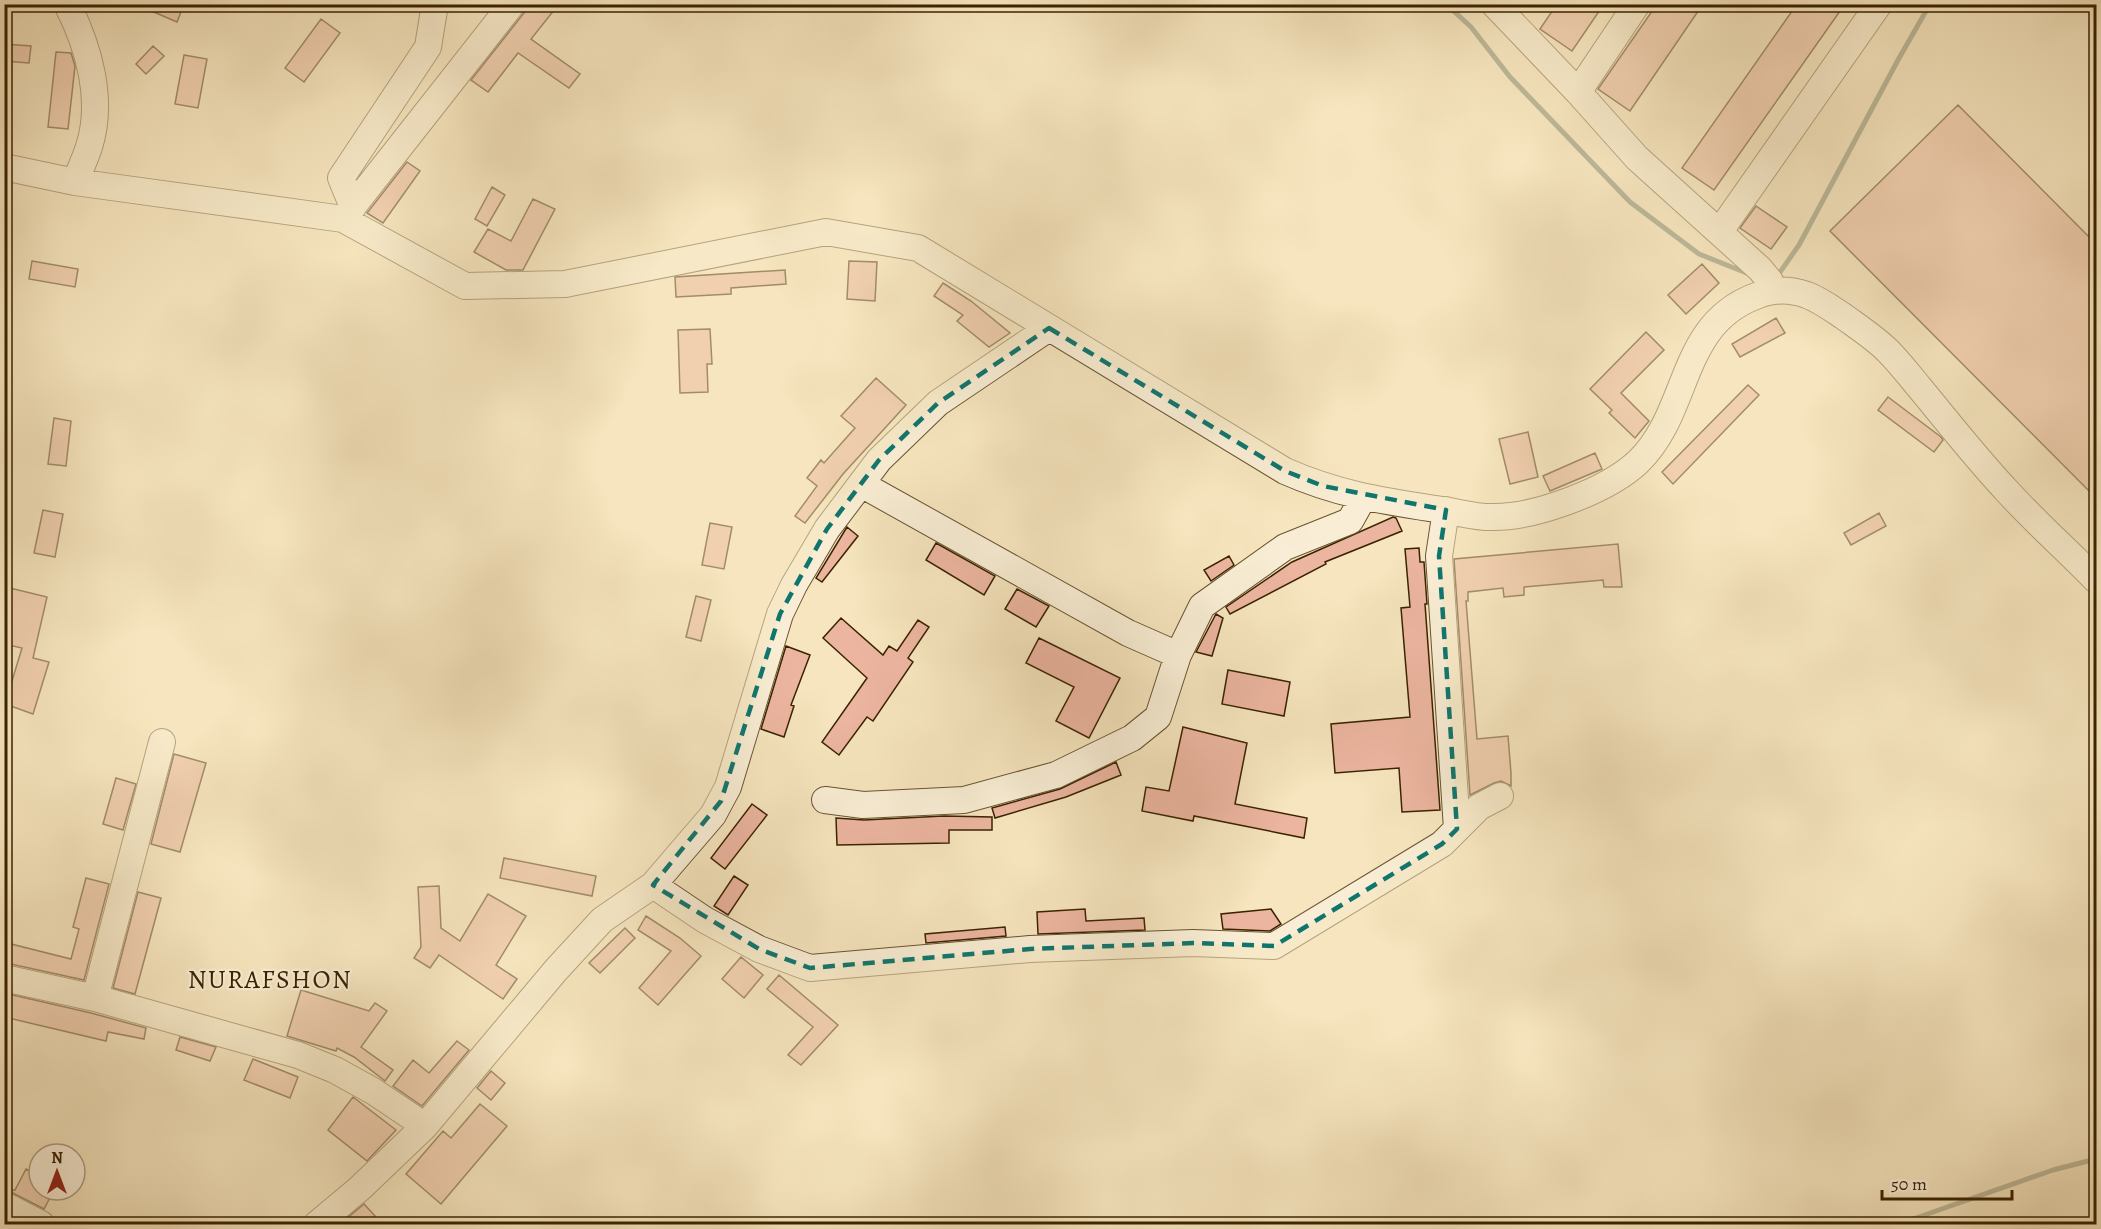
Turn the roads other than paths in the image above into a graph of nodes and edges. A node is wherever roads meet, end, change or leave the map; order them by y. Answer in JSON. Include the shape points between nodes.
{"nodes":[{"id":1,"x":67,"y":4,"type":"edge"},
{"id":2,"x":435,"y":4,"type":"edge"},
{"id":3,"x":512,"y":4,"type":"edge"},
{"id":4,"x":1494,"y":4,"type":"edge"},
{"id":5,"x":1637,"y":4,"type":"edge"},
{"id":6,"x":1879,"y":4,"type":"edge"},
{"id":7,"x":1578,"y":92,"type":"junction"},
{"id":8,"x":4,"y":166,"type":"edge"},
{"id":9,"x":75,"y":182,"type":"junction"},
{"id":10,"x":348,"y":213,"type":"junction"},
{"id":11,"x":1720,"y":231,"type":"junction"},
{"id":12,"x":1767,"y":280,"type":"junction"},
{"id":13,"x":1049,"y":328,"type":"junction"},
{"id":14,"x":861,"y":484,"type":"junction"},
{"id":15,"x":1363,"y":498,"type":"junction"},
{"id":16,"x":1446,"y":510,"type":"junction"},
{"id":17,"x":2097,"y":580,"type":"edge"},
{"id":18,"x":1178,"y":655,"type":"junction"},
{"id":19,"x":162,"y":742,"type":"dead end"},
{"id":20,"x":1500,"y":796,"type":"dead end"},
{"id":21,"x":825,"y":800,"type":"dead end"},
{"id":22,"x":1457,"y":829,"type":"junction"},
{"id":23,"x":653,"y":885,"type":"junction"},
{"id":24,"x":4,"y":978,"type":"edge"},
{"id":25,"x":95,"y":998,"type":"junction"},
{"id":26,"x":425,"y":1126,"type":"junction"},
{"id":27,"x":4,"y":1205,"type":"edge"},
{"id":28,"x":41,"y":1224,"type":"edge"},
{"id":29,"x":316,"y":1224,"type":"edge"}],
"edges":[{"from":1,"to":9,"type":"street","via":[[88,52],[95,112],[90,146]]},
{"from":2,"to":10,"type":"street","via":[[428,47],[341,178]]},
{"from":3,"to":10,"type":"street"},
{"from":4,"to":7,"type":"street"},
{"from":5,"to":7,"type":"street"},
{"from":6,"to":11,"type":"street"},
{"from":7,"to":11,"type":"street","via":[[1637,158]]},
{"from":8,"to":9,"type":"street"},
{"from":9,"to":10,"type":"street"},
{"from":10,"to":13,"type":"street","via":[[465,286],[565,284],[826,232],[918,248]]},
{"from":11,"to":12,"type":"street"},
{"from":12,"to":16,"type":"street","via":[[1752,297],[1734,306],[1709,329],[1665,424],[1648,451],[1626,472],[1589,492],[1524,515],[1492,518]]},
{"from":12,"to":17,"type":"street","via":[[1814,298],[1888,351],[2007,492]]},
{"from":13,"to":14,"type":"street","via":[[938,403],[879,460]]},
{"from":13,"to":15,"type":"street","via":[[1285,471]]},
{"from":14,"to":18,"type":"street","via":[[1128,633]]},
{"from":14,"to":23,"type":"street","via":[[809,556],[780,614],[722,801]]},
{"from":15,"to":16,"type":"street"},
{"from":15,"to":18,"type":"street","via":[[1350,521],[1285,547],[1202,606]]},
{"from":16,"to":22,"type":"street","via":[[1439,556]]},
{"from":18,"to":21,"type":"street","via":[[1158,717],[1132,738],[1056,775],[964,800],[863,805]]},
{"from":19,"to":25,"type":"street"},
{"from":20,"to":22,"type":"street","via":[[1479,807]]},
{"from":22,"to":23,"type":"street","via":[[1442,844],[1274,946],[1193,942],[1042,949],[810,968],[759,949],[705,920]]},
{"from":23,"to":26,"type":"street","via":[[602,920]]},
{"from":24,"to":25,"type":"street"},
{"from":25,"to":26,"type":"street","via":[[298,1055],[373,1091]]},
{"from":26,"to":29,"type":"street"},
{"from":27,"to":28,"type":"street"}]}
